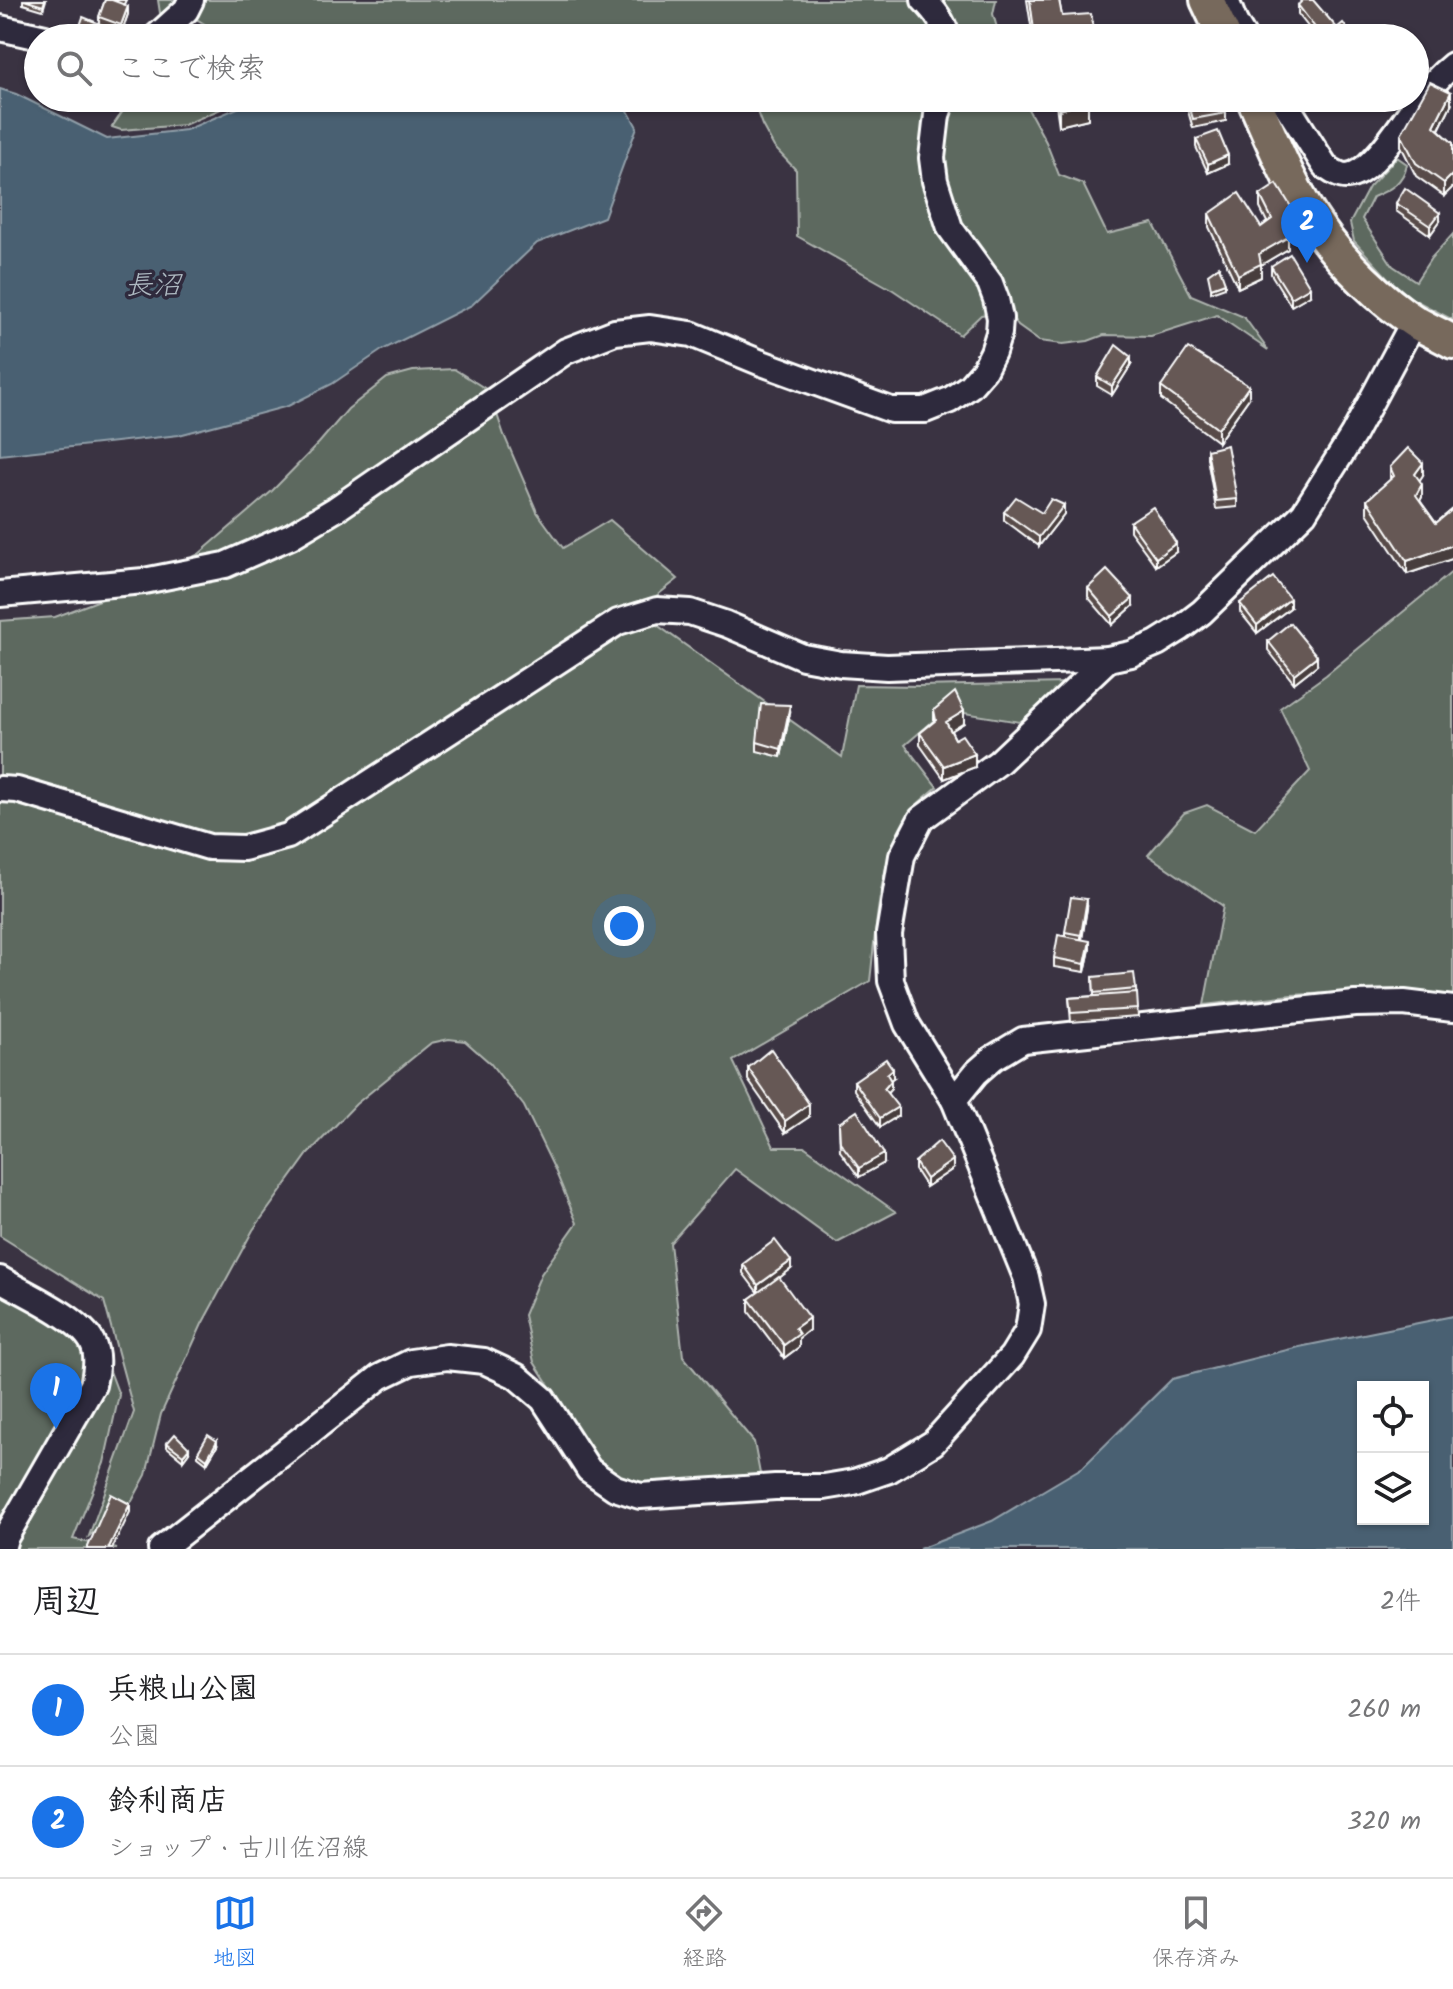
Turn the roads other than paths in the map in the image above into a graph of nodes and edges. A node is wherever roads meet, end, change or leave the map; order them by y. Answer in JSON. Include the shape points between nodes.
{"nodes":[{"id":1,"x":191,"y":0,"type":"edge"},
{"id":2,"x":924,"y":0,"type":"edge"},
{"id":3,"x":170,"y":24,"type":"edge"},
{"id":4,"x":941,"y":24,"type":"edge"},
{"id":5,"x":0,"y":28,"type":"edge"},
{"id":6,"x":24,"y":33,"type":"edge"},
{"id":7,"x":1453,"y":65,"type":"edge"},
{"id":8,"x":1429,"y":89,"type":"edge"},
{"id":9,"x":938,"y":112,"type":"edge"},
{"id":10,"x":1260,"y":112,"type":"edge"},
{"id":11,"x":1291,"y":112,"type":"edge"},
{"id":12,"x":1411,"y":112,"type":"edge"},
{"id":13,"x":1414,"y":321,"type":"junction"},
{"id":14,"x":1453,"y":342,"type":"edge"},
{"id":15,"x":0,"y":594,"type":"edge"},
{"id":16,"x":1108,"y":659,"type":"junction"},
{"id":17,"x":0,"y":789,"type":"edge"},
{"id":18,"x":1453,"y":1009,"type":"edge"},
{"id":19,"x":954,"y":1100,"type":"junction"},
{"id":20,"x":0,"y":1279,"type":"edge"},
{"id":21,"x":2,"y":1549,"type":"edge"},
{"id":22,"x":161,"y":1549,"type":"edge"}],
"edges":[{"from":1,"to":3,"type":"street"},
{"from":2,"to":4,"type":"street"},
{"from":5,"to":6,"type":"street"},
{"from":7,"to":8,"type":"street"},
{"from":9,"to":15,"type":"street","via":[[932,158],[935,181],[950,228],[990,283],[1000,318],[984,370],[950,400],[925,410],[891,410],[691,334],[650,328],[615,332],[566,351],[291,536],[225,565],[144,581]]},
{"from":10,"to":13,"type":"main road","via":[[1319,230],[1361,278]]},
{"from":11,"to":12,"type":"street","via":[[1325,166],[1346,176],[1374,159]]},
{"from":13,"to":14,"type":"main road"},
{"from":13,"to":16,"type":"street","via":[[1304,513],[1181,628],[1157,643]]},
{"from":16,"to":17,"type":"street","via":[[841,664],[803,657],[690,612],[657,610],[618,622],[288,836],[244,848],[209,847]]},
{"from":16,"to":19,"type":"street","via":[[999,762],[921,819],[902,856],[889,934],[891,981],[907,1024]]},
{"from":18,"to":19,"type":"street","via":[[1355,1004],[1023,1040],[993,1058]]},
{"from":19,"to":22,"type":"street","via":[[1026,1277],[1032,1304],[1028,1330],[1012,1356],[933,1443],[889,1470],[824,1487],[640,1496],[615,1488],[589,1470],[543,1399],[516,1376],[484,1361],[447,1357],[411,1362],[380,1377]]},
{"from":20,"to":21,"type":"street","via":[[78,1325],[93,1343],[97,1366],[93,1385]]}]}
